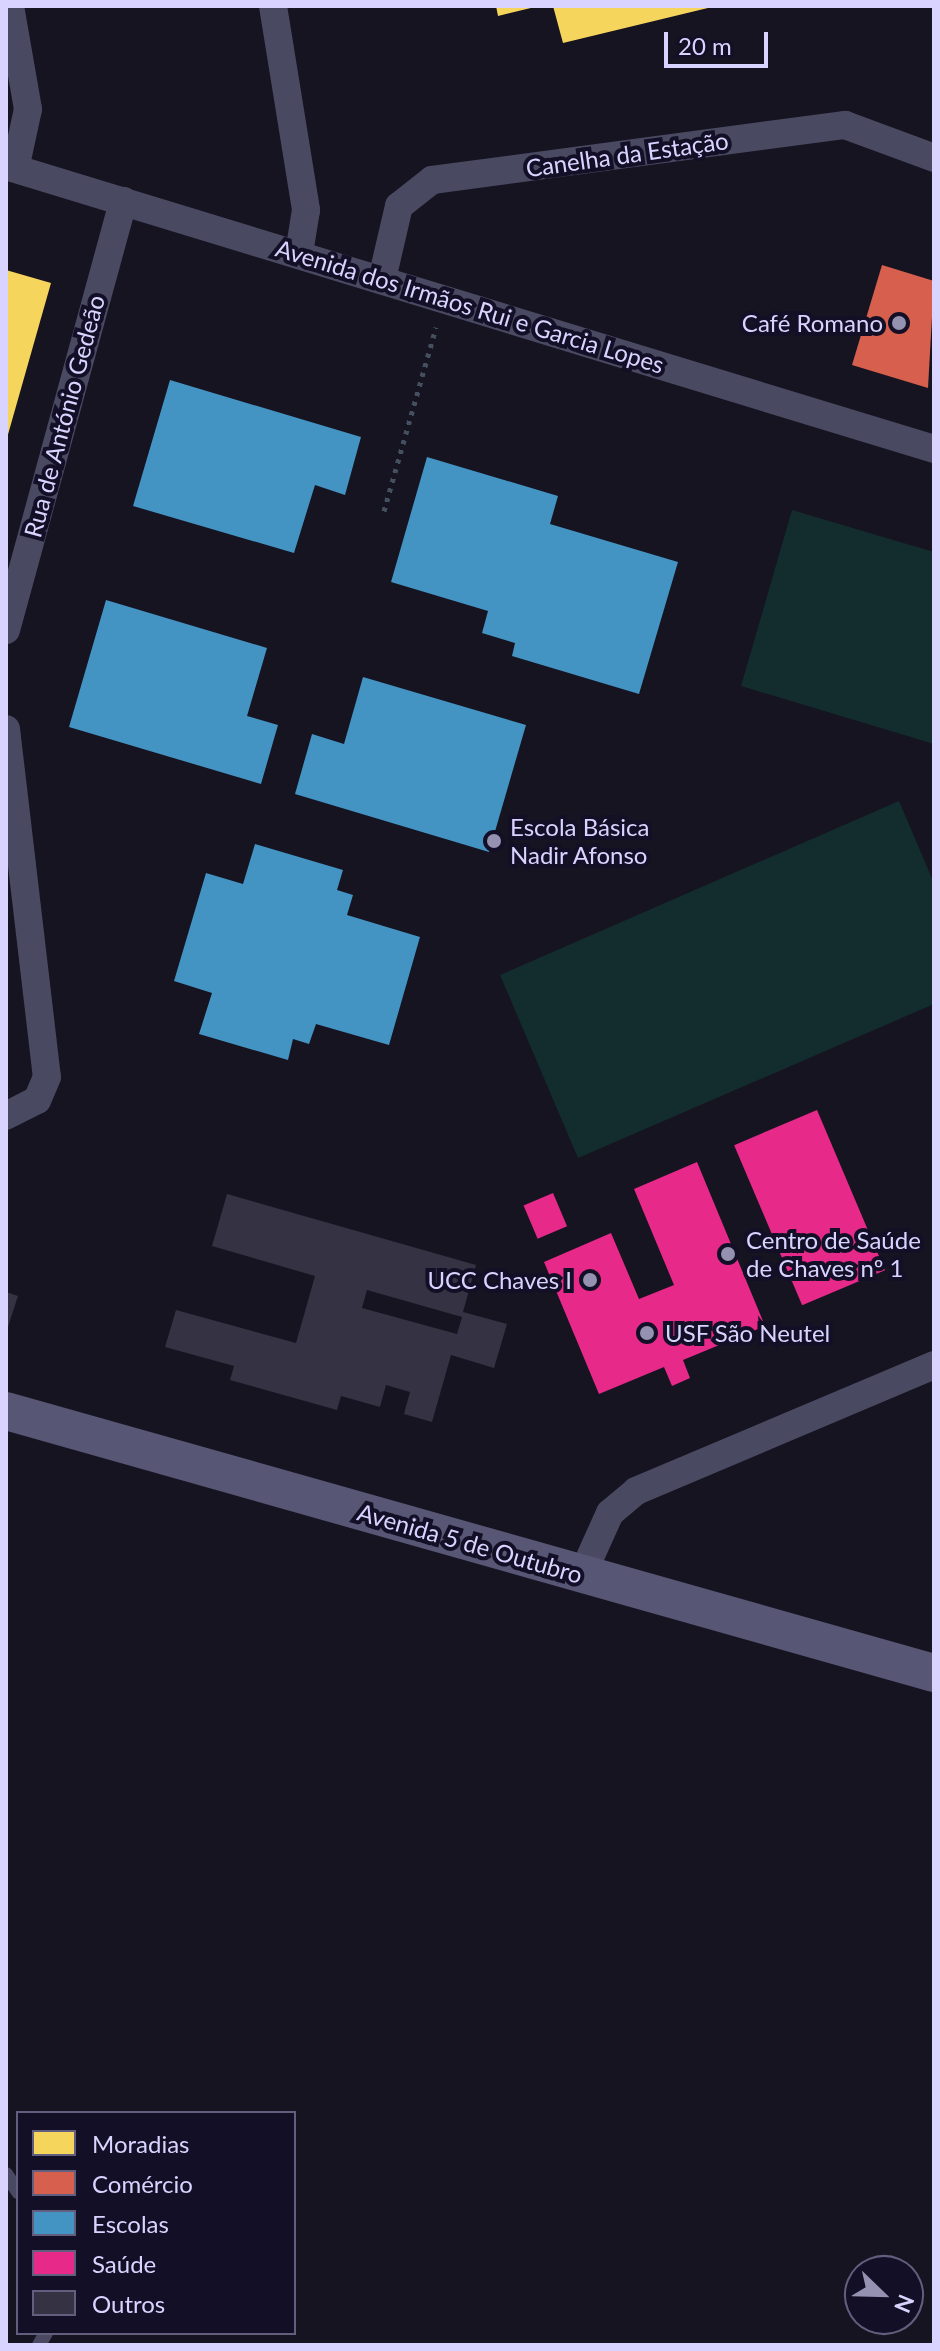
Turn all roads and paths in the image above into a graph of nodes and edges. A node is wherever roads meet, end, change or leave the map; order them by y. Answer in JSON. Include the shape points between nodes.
{"nodes":[{"id":1,"x":10,"y":6,"type":"edge"},
{"id":2,"x":273,"y":6,"type":"edge"},
{"id":3,"x":934,"y":158,"type":"edge"},
{"id":4,"x":10,"y":168,"type":"edge"},
{"id":5,"x":123,"y":201,"type":"junction"},
{"id":6,"x":299,"y":253,"type":"junction"},
{"id":7,"x":382,"y":279,"type":"junction"},
{"id":8,"x":445,"y":298,"type":"junction"},
{"id":9,"x":934,"y":449,"type":"edge"},
{"id":10,"x":384,"y":511,"type":"dead end"},
{"id":11,"x":12,"y":585,"type":"edge"},
{"id":12,"x":6,"y":630,"type":"edge"},
{"id":13,"x":6,"y":729,"type":"edge"},
{"id":14,"x":11,"y":821,"type":"edge"},
{"id":15,"x":6,"y":1116,"type":"edge"},
{"id":16,"x":934,"y":1365,"type":"edge"},
{"id":17,"x":6,"y":1411,"type":"edge"},
{"id":18,"x":582,"y":1575,"type":"junction"},
{"id":19,"x":934,"y":1673,"type":"edge"}],
"edges":[{"from":1,"to":4,"type":"street","via":[[28,109]]},
{"from":2,"to":6,"type":"street","via":[[306,210]]},
{"from":3,"to":7,"type":"street","name":"Canelha da Estação","via":[[845,125],[432,180],[399,206]]},
{"from":4,"to":5,"type":"street","name":"Avenida dos Irmãos Rui e Garcia Lopes"},
{"from":5,"to":6,"type":"street","name":"Avenida dos Irmãos Rui e Garcia Lopes"},
{"from":5,"to":11,"type":"street","name":"Rua de António Gedeão"},
{"from":6,"to":7,"type":"street","name":"Avenida dos Irmãos Rui e Garcia Lopes"},
{"from":7,"to":8,"type":"street","name":"Avenida dos Irmãos Rui e Garcia Lopes"},
{"from":8,"to":9,"type":"street","name":"Avenida dos Irmãos Rui e Garcia Lopes"},
{"from":8,"to":10,"type":"path"},
{"from":11,"to":12,"type":"street","name":"Rua de António Gedeão"},
{"from":13,"to":14,"type":"street"},
{"from":14,"to":15,"type":"street","via":[[47,1077],[37,1100]]},
{"from":16,"to":18,"type":"street","via":[[636,1491],[610,1513]]},
{"from":17,"to":18,"type":"main road","name":"Avenida 5 de Outubro"},
{"from":18,"to":19,"type":"main road","name":"Avenida 5 de Outubro"}]}
